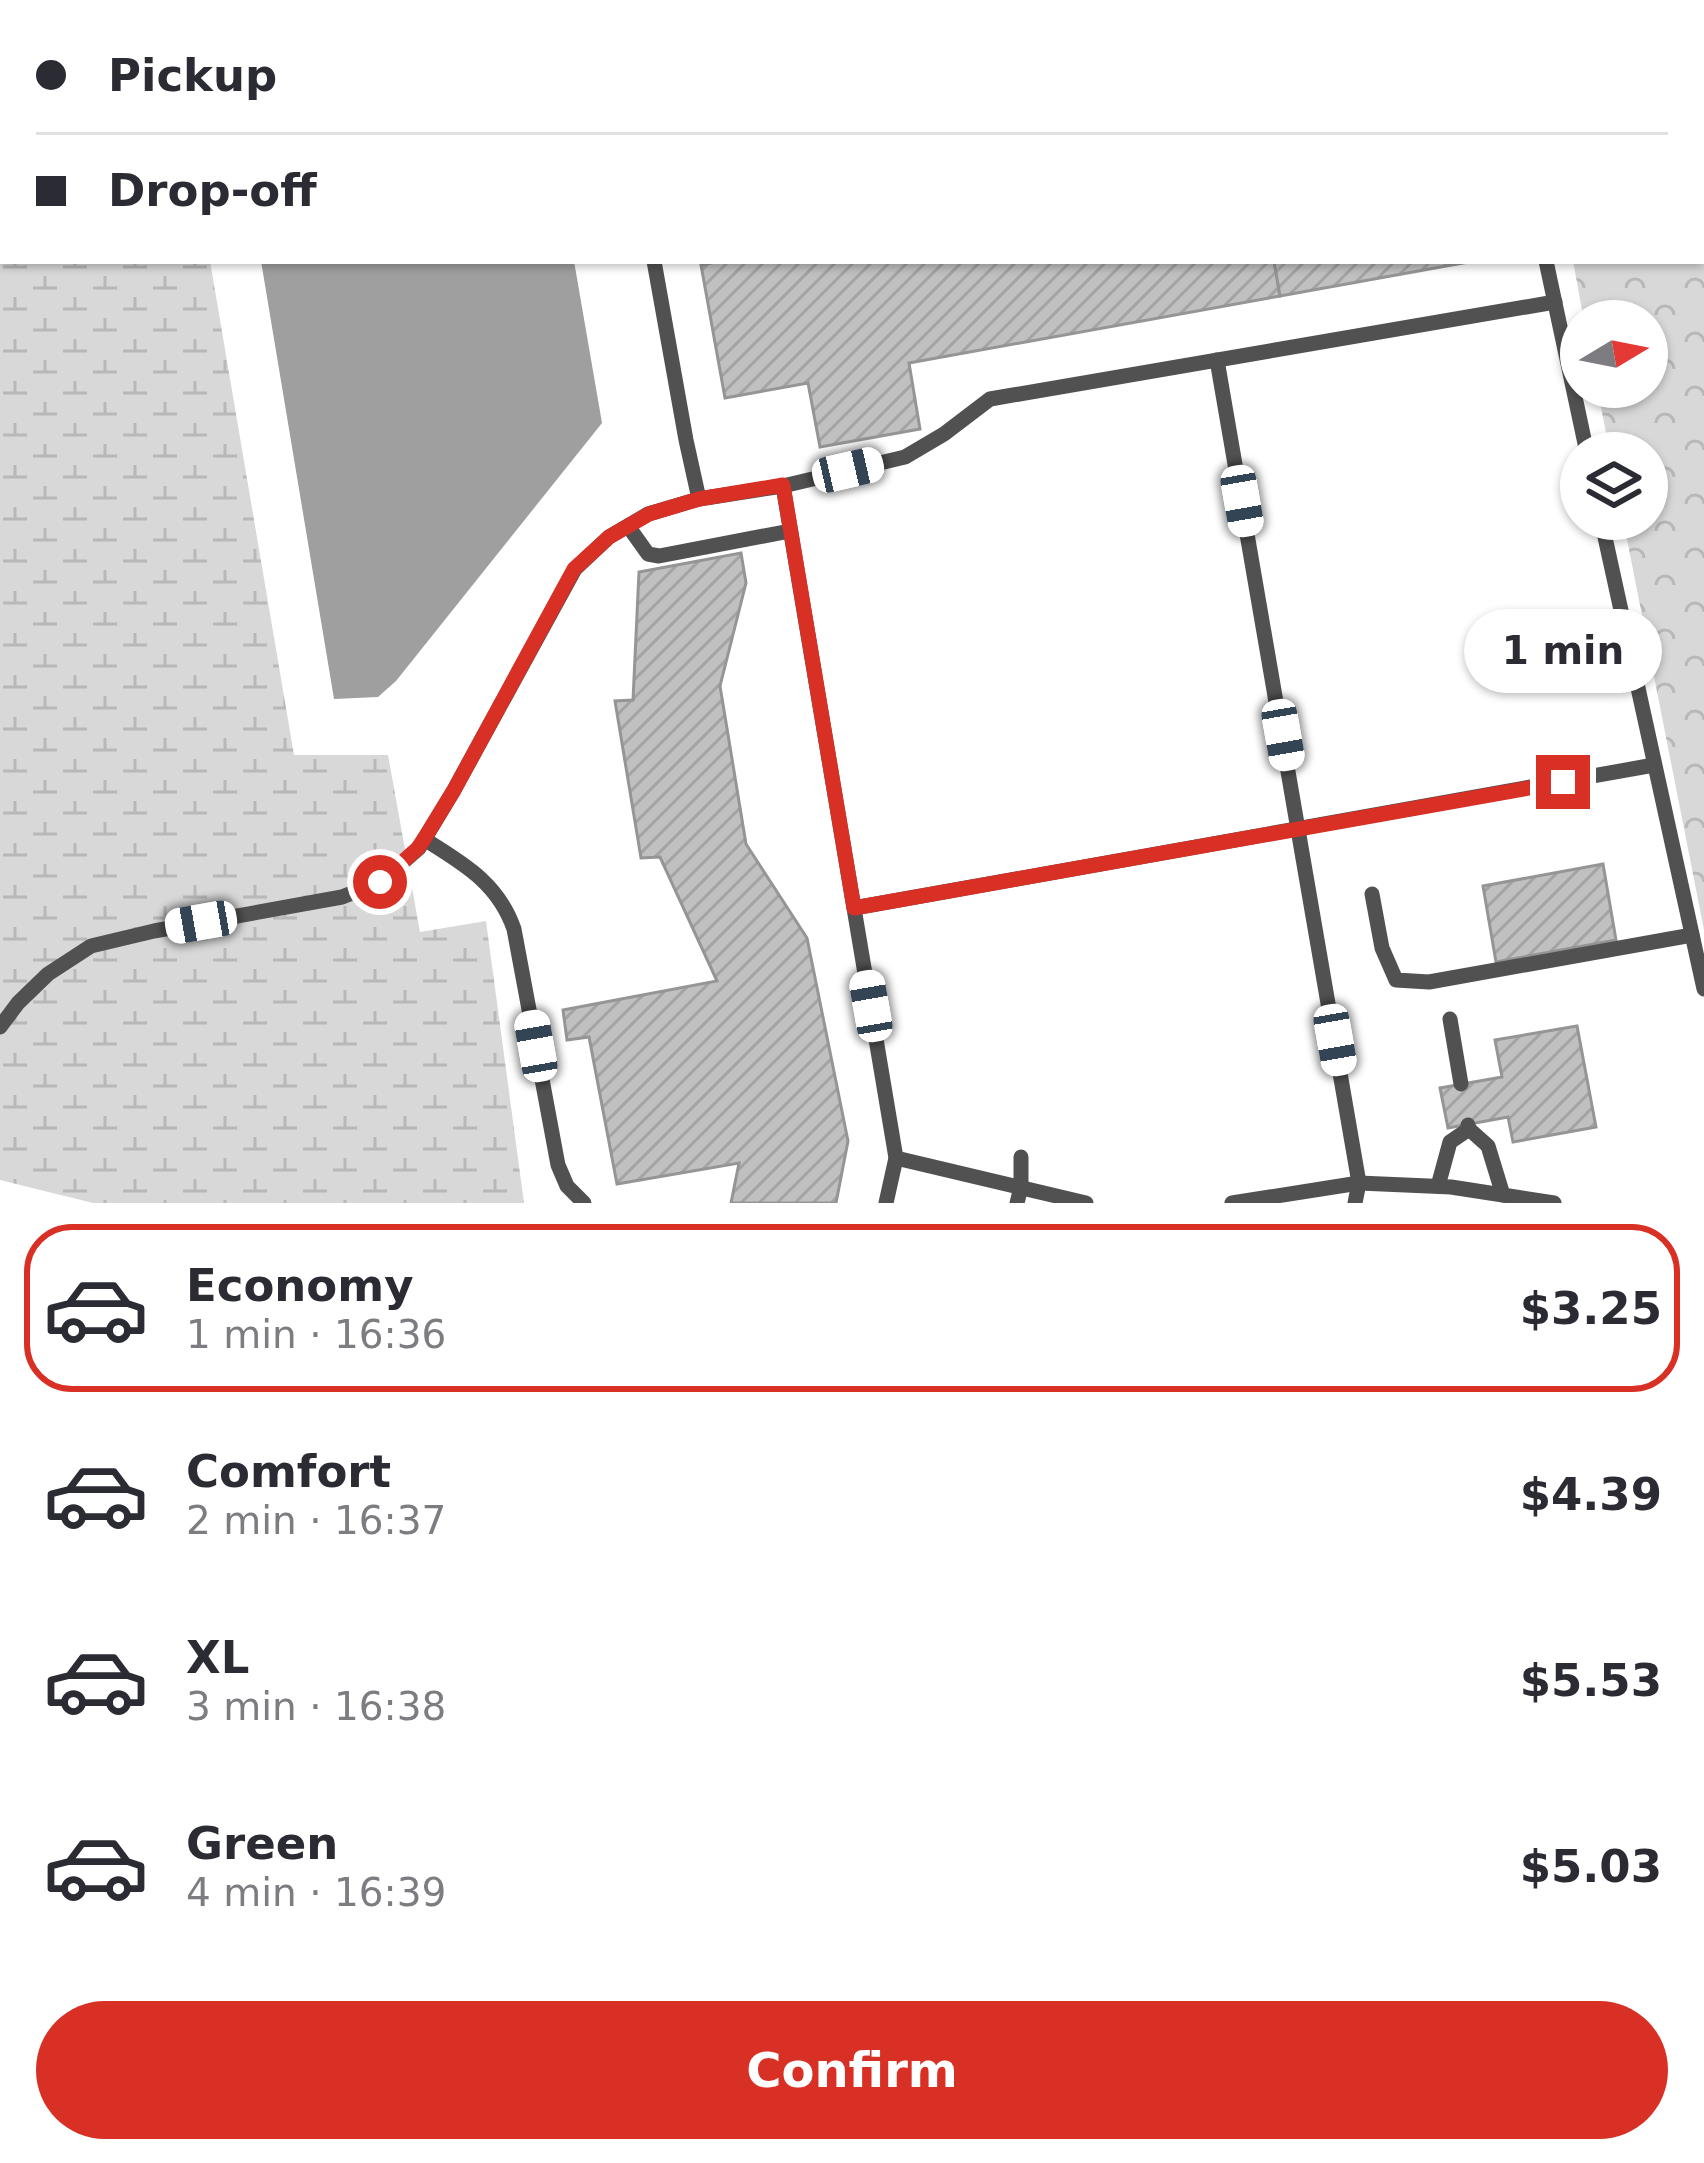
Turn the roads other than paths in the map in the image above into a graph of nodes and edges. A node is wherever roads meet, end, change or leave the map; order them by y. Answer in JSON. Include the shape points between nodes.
{"nodes":[{"id":1,"x":655,"y":264,"type":"edge"},
{"id":2,"x":1547,"y":264,"type":"edge"},
{"id":3,"x":1555,"y":302,"type":"junction"},
{"id":4,"x":1217,"y":360,"type":"junction"},
{"id":5,"x":1583,"y":432,"type":"edge"},
{"id":6,"x":783,"y":485,"type":"junction"},
{"id":7,"x":699,"y":499,"type":"junction"},
{"id":8,"x":628,"y":526,"type":"junction"},
{"id":9,"x":790,"y":531,"type":"junction"},
{"id":10,"x":1606,"y":540,"type":"edge"},
{"id":11,"x":1654,"y":766,"type":"junction"},
{"id":12,"x":1300,"y":828,"type":"junction"},
{"id":13,"x":424,"y":839,"type":"junction"},
{"id":14,"x":1372,"y":894,"type":"dead end"},
{"id":15,"x":854,"y":908,"type":"junction"},
{"id":16,"x":1692,"y":934,"type":"junction"},
{"id":17,"x":1704,"y":989,"type":"edge"},
{"id":18,"x":1450,"y":1019,"type":"dead end"},
{"id":19,"x":0,"y":1027,"type":"edge"},
{"id":20,"x":1461,"y":1084,"type":"dead end"},
{"id":21,"x":1021,"y":1157,"type":"dead end"},
{"id":22,"x":896,"y":1158,"type":"junction"},
{"id":23,"x":1359,"y":1183,"type":"junction"},
{"id":24,"x":1438,"y":1186,"type":"junction"},
{"id":25,"x":1019,"y":1195,"type":"edge"},
{"id":26,"x":1503,"y":1195,"type":"junction"},
{"id":27,"x":584,"y":1203,"type":"edge"},
{"id":28,"x":886,"y":1203,"type":"edge"},
{"id":29,"x":1086,"y":1203,"type":"edge"},
{"id":30,"x":1232,"y":1203,"type":"edge"},
{"id":31,"x":1354,"y":1203,"type":"edge"},
{"id":32,"x":1551,"y":1203,"type":"edge"}],
"edges":[{"from":1,"to":7,"type":"lane"},
{"from":2,"to":3,"type":"lane"},
{"from":3,"to":4,"type":"lane"},
{"from":3,"to":5,"type":"lane"},
{"from":4,"to":6,"type":"lane","via":[[990,399],[905,457]]},
{"from":4,"to":12,"type":"lane"},
{"from":6,"to":7,"type":"lane"},
{"from":6,"to":9,"type":"lane"},
{"from":7,"to":8,"type":"lane"},
{"from":8,"to":9,"type":"lane","via":[[648,554],[659,556]]},
{"from":8,"to":13,"type":"lane","via":[[574,569]]},
{"from":9,"to":15,"type":"lane"},
{"from":10,"to":11,"type":"lane"},
{"from":11,"to":12,"type":"lane"},
{"from":11,"to":16,"type":"lane"},
{"from":12,"to":15,"type":"lane"},
{"from":12,"to":23,"type":"lane"},
{"from":13,"to":19,"type":"lane","via":[[380,882],[342,897],[92,946],[48,974]]},
{"from":13,"to":27,"type":"lane","via":[[506,904],[558,1165]]},
{"from":14,"to":16,"type":"lane","via":[[1396,980],[1429,982]]},
{"from":15,"to":22,"type":"lane"},
{"from":16,"to":17,"type":"lane"},
{"from":18,"to":20,"type":"lane"},
{"from":21,"to":25,"type":"lane"},
{"from":22,"to":25,"type":"lane"},
{"from":22,"to":28,"type":"lane"},
{"from":23,"to":24,"type":"lane"},
{"from":23,"to":30,"type":"lane"},
{"from":23,"to":31,"type":"lane"},
{"from":24,"to":26,"type":"lane"},
{"from":24,"to":26,"type":"lane","via":[[1450,1142],[1468,1127],[1488,1146]]},
{"from":25,"to":29,"type":"lane"},
{"from":26,"to":32,"type":"lane"}]}
